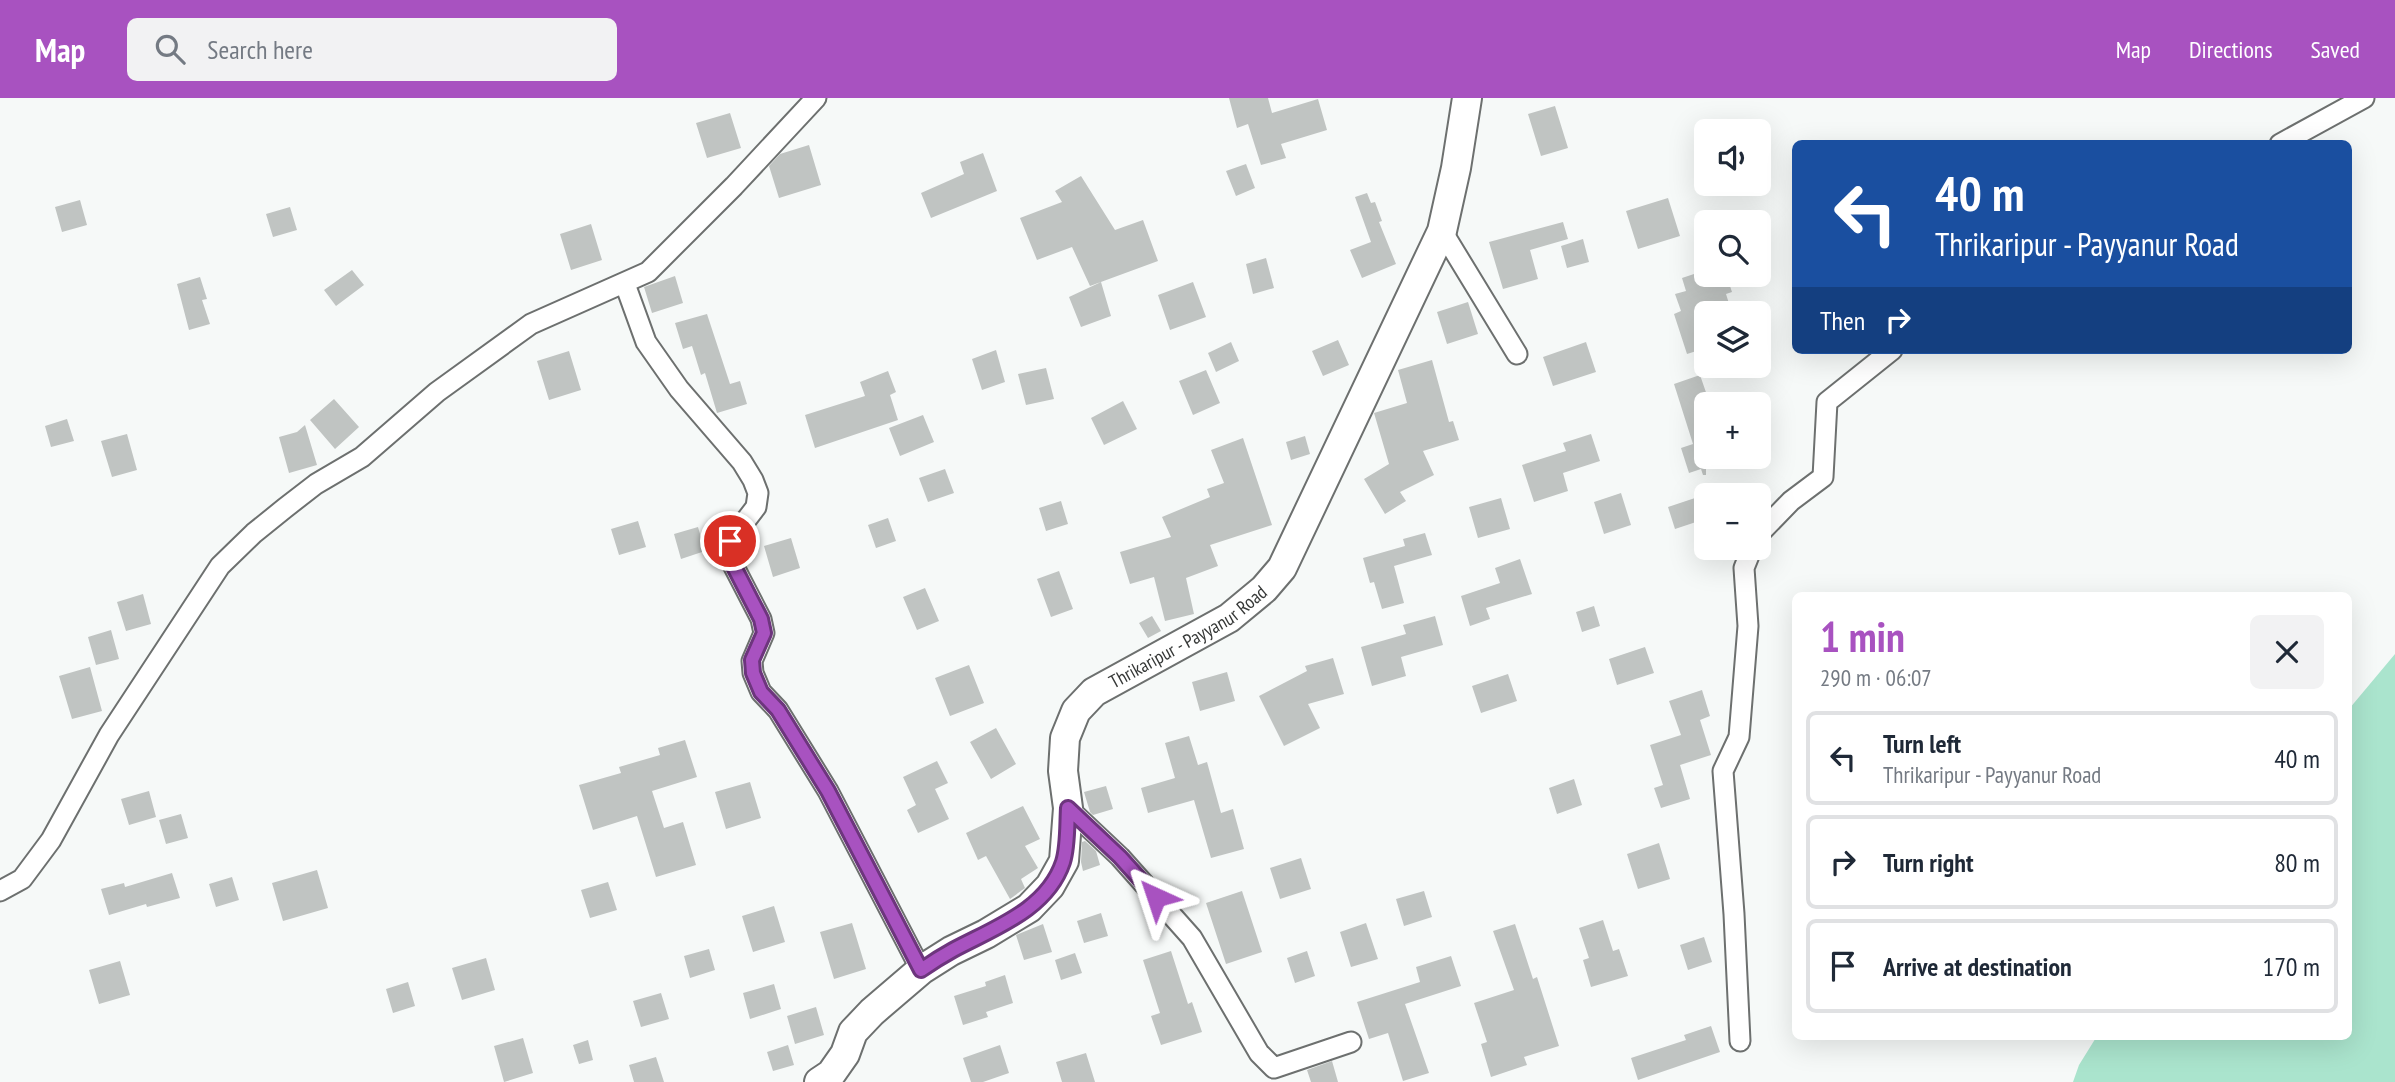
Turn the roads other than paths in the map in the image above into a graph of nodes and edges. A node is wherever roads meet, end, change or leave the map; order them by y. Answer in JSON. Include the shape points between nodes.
{"nodes":[{"id":1,"x":816,"y":98,"type":"edge"},
{"id":2,"x":1467,"y":98,"type":"edge"},
{"id":3,"x":2364,"y":98,"type":"edge"},
{"id":4,"x":2287,"y":140,"type":"edge"},
{"id":5,"x":1442,"y":231,"type":"junction"},
{"id":6,"x":625,"y":284,"type":"junction"},
{"id":7,"x":1517,"y":354,"type":"dead end"},
{"id":8,"x":1887,"y":354,"type":"edge"},
{"id":9,"x":1771,"y":522,"type":"edge"},
{"id":10,"x":1747,"y":560,"type":"edge"},
{"id":11,"x":1068,"y":808,"type":"junction"},
{"id":12,"x":0,"y":891,"type":"edge"},
{"id":13,"x":921,"y":970,"type":"junction"},
{"id":14,"x":1740,"y":1041,"type":"dead end"},
{"id":15,"x":1351,"y":1042,"type":"dead end"},
{"id":16,"x":819,"y":1082,"type":"edge"}],
"edges":[{"from":1,"to":6,"type":"street","via":[[648,272]]},
{"from":2,"to":5,"type":"main road","name":"Thrikaripur - Payyanur Road"},
{"from":3,"to":4,"type":"street"},
{"from":5,"to":7,"type":"street"},
{"from":5,"to":11,"type":"main road","name":"Thrikaripur - Payyanur Road","via":[[1282,568],[1230,618],[1094,692],[1076,711],[1065,738]]},
{"from":6,"to":12,"type":"street","via":[[531,324],[427,400],[362,457],[295,500],[220,566],[109,735],[51,840],[22,879]]},
{"from":6,"to":13,"type":"street","via":[[646,342],[753,480],[757,507],[730,541],[730,559],[764,633],[752,660],[753,673],[828,791]]},
{"from":8,"to":9,"type":"street","via":[[1826,402],[1823,477]]},
{"from":10,"to":14,"type":"street","via":[[1748,626],[1739,737],[1723,771]]},
{"from":11,"to":13,"type":"main road","name":"Thrikaripur - Payyanur Road","via":[[1063,861],[1050,886],[1029,908]]},
{"from":11,"to":15,"type":"street","via":[[1120,857],[1192,938],[1259,1053],[1273,1068]]},
{"from":13,"to":16,"type":"main road","name":"Thrikaripur - Payyanur Road","via":[[853,1032],[845,1054]]}]}
